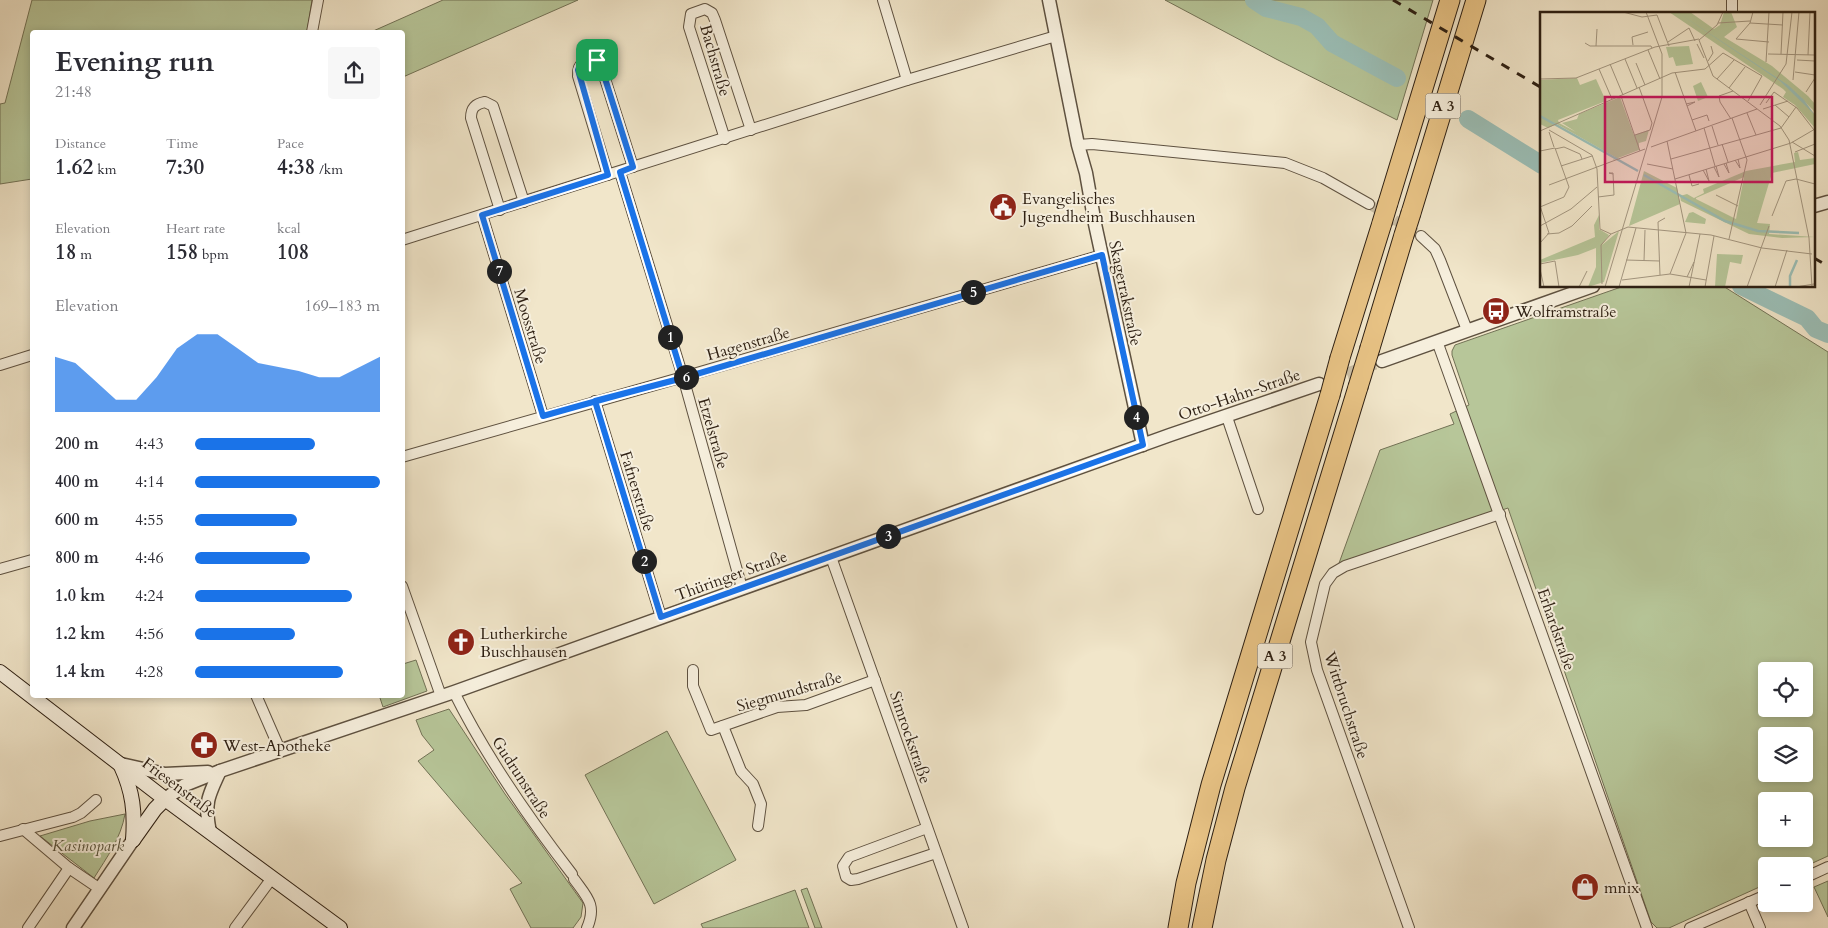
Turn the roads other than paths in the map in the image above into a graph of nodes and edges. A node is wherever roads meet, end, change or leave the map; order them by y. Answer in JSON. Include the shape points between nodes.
{"nodes":[{"id":1,"x":318,"y":0,"type":"edge"},
{"id":2,"x":883,"y":0,"type":"edge"},
{"id":3,"x":1049,"y":0,"type":"edge"},
{"id":4,"x":1450,"y":0,"type":"edge"},
{"id":5,"x":1476,"y":0,"type":"edge"},
{"id":6,"x":312,"y":30,"type":"edge"},
{"id":7,"x":1056,"y":36,"type":"junction"},
{"id":8,"x":907,"y":80,"type":"junction"},
{"id":9,"x":751,"y":130,"type":"junction"},
{"id":10,"x":725,"y":139,"type":"junction"},
{"id":11,"x":1078,"y":145,"type":"junction"},
{"id":12,"x":633,"y":167,"type":"junction"},
{"id":13,"x":620,"y":172,"type":"junction"},
{"id":14,"x":608,"y":175,"type":"junction"},
{"id":15,"x":524,"y":202,"type":"junction"},
{"id":16,"x":1369,"y":204,"type":"tunnel mouth"},
{"id":17,"x":500,"y":210,"type":"junction"},
{"id":18,"x":482,"y":215,"type":"junction"},
{"id":19,"x":1413,"y":236,"type":"junction"},
{"id":20,"x":405,"y":237,"type":"edge"},
{"id":21,"x":1102,"y":255,"type":"junction"},
{"id":22,"x":1587,"y":288,"type":"edge"},
{"id":23,"x":1467,"y":330,"type":"junction"},
{"id":24,"x":1438,"y":341,"type":"junction"},
{"id":25,"x":1376,"y":355,"type":"junction"},
{"id":26,"x":30,"y":356,"type":"edge"},
{"id":27,"x":0,"y":365,"type":"edge"},
{"id":28,"x":683,"y":378,"type":"junction"},
{"id":29,"x":1324,"y":389,"type":"junction"},
{"id":30,"x":595,"y":401,"type":"junction"},
{"id":31,"x":543,"y":416,"type":"junction"},
{"id":32,"x":1227,"y":417,"type":"junction"},
{"id":33,"x":1170,"y":435,"type":"joint"},
{"id":34,"x":1143,"y":445,"type":"junction"},
{"id":35,"x":405,"y":456,"type":"edge"},
{"id":36,"x":1258,"y":509,"type":"dead end"},
{"id":37,"x":1500,"y":514,"type":"junction"},
{"id":38,"x":830,"y":557,"type":"junction"},
{"id":39,"x":30,"y":561,"type":"edge"},
{"id":40,"x":0,"y":569,"type":"edge"},
{"id":41,"x":742,"y":588,"type":"junction"},
{"id":42,"x":405,"y":593,"type":"edge"},
{"id":43,"x":661,"y":617,"type":"junction"},
{"id":44,"x":693,"y":670,"type":"dead end"},
{"id":45,"x":0,"y":672,"type":"edge"},
{"id":46,"x":875,"y":680,"type":"junction"},
{"id":47,"x":447,"y":694,"type":"junction"},
{"id":48,"x":30,"y":695,"type":"edge"},
{"id":49,"x":34,"y":698,"type":"edge"},
{"id":50,"x":257,"y":698,"type":"edge"},
{"id":51,"x":723,"y":726,"type":"junction"},
{"id":52,"x":280,"y":750,"type":"junction"},
{"id":53,"x":120,"y":763,"type":"junction"},
{"id":54,"x":220,"y":771,"type":"junction"},
{"id":55,"x":165,"y":799,"type":"junction"},
{"id":56,"x":96,"y":800,"type":"dead end"},
{"id":57,"x":758,"y":826,"type":"dead end"},
{"id":58,"x":927,"y":828,"type":"junction"},
{"id":59,"x":23,"y":829,"type":"junction"},
{"id":60,"x":210,"y":832,"type":"junction"},
{"id":61,"x":0,"y":836,"type":"edge"},
{"id":62,"x":133,"y":840,"type":"junction"},
{"id":63,"x":936,"y":853,"type":"junction"},
{"id":64,"x":1828,"y":867,"type":"edge"},
{"id":65,"x":69,"y":868,"type":"junction"},
{"id":66,"x":1813,"y":874,"type":"edge"},
{"id":67,"x":272,"y":878,"type":"junction"},
{"id":68,"x":100,"y":889,"type":"junction"},
{"id":69,"x":1758,"y":898,"type":"edge"},
{"id":70,"x":1749,"y":902,"type":"junction"},
{"id":71,"x":28,"y":928,"type":"edge"},
{"id":72,"x":73,"y":928,"type":"edge"},
{"id":73,"x":235,"y":928,"type":"edge"},
{"id":74,"x":340,"y":928,"type":"edge"},
{"id":75,"x":587,"y":928,"type":"edge"},
{"id":76,"x":963,"y":928,"type":"edge"},
{"id":77,"x":1178,"y":928,"type":"edge"},
{"id":78,"x":1202,"y":928,"type":"edge"},
{"id":79,"x":1409,"y":928,"type":"edge"},
{"id":80,"x":1647,"y":928,"type":"edge"},
{"id":81,"x":1690,"y":928,"type":"edge"},
{"id":82,"x":1760,"y":928,"type":"edge"}],
"edges":[{"from":1,"to":6,"type":"street"},
{"from":2,"to":8,"type":"street"},
{"from":3,"to":7,"type":"street","name":"Skagerrakstraße"},
{"from":4,"to":29,"type":"highway","number":"A 3","bridge":true,"via":[[1340,358]]},
{"from":5,"to":19,"type":"highway","number":"A 3","bridge":true,"via":[[1411,213]]},
{"from":7,"to":8,"type":"street"},
{"from":7,"to":11,"type":"street","name":"Skagerrakstraße"},
{"from":8,"to":9,"type":"street"},
{"from":9,"to":10,"type":"street"},
{"from":9,"to":10,"type":"street","name":"Bachstraße","via":[[712,13],[705,9],[691,14],[689,27]]},
{"from":10,"to":12,"type":"street"},
{"from":11,"to":16,"type":"street","via":[[1285,163],[1323,178]]},
{"from":11,"to":21,"type":"street","name":"Skagerrakstraße"},
{"from":12,"to":13,"type":"street"},
{"from":12,"to":14,"type":"street","via":[[600,63],[590,59],[583,62],[578,76]]},
{"from":13,"to":14,"type":"street"},
{"from":13,"to":28,"type":"street","name":"Etzelstraße"},
{"from":14,"to":15,"type":"street"},
{"from":15,"to":17,"type":"street"},
{"from":15,"to":17,"type":"street","via":[[495,111],[490,103],[476,104],[471,118]]},
{"from":17,"to":18,"type":"street"},
{"from":18,"to":20,"type":"street"},
{"from":18,"to":31,"type":"street","name":"Moosstraße"},
{"from":19,"to":23,"type":"street","via":[[1435,249]]},
{"from":19,"to":25,"type":"highway","number":"A 3"},
{"from":21,"to":28,"type":"street","name":"Hagenstraße"},
{"from":21,"to":34,"type":"street","name":"Skagerrakstraße"},
{"from":22,"to":23,"type":"street"},
{"from":23,"to":24,"type":"street"},
{"from":24,"to":25,"type":"street"},
{"from":24,"to":37,"type":"street","name":"Erhardstraße"},
{"from":25,"to":78,"type":"highway","number":"A 3","bridge":true,"via":[[1358,387],[1235,788]]},
{"from":26,"to":27,"type":"street"},
{"from":28,"to":30,"type":"street","name":"Hagenstraße"},
{"from":28,"to":41,"type":"street","name":"Etzelstraße"},
{"from":29,"to":32,"type":"street","name":"Otto-Hahn-Straße"},
{"from":29,"to":77,"type":"highway","number":"A 3","via":[[1211,785],[1186,882]]},
{"from":30,"to":31,"type":"street","name":"Hagenstraße"},
{"from":30,"to":43,"type":"street","name":"Fafnerstraße"},
{"from":31,"to":35,"type":"street","name":"Hagenstraße"},
{"from":32,"to":33,"type":"street","name":"Otto-Hahn-Straße"},
{"from":32,"to":36,"type":"street"},
{"from":33,"to":34,"type":"street","name":"Thüringer Straße"},
{"from":34,"to":38,"type":"street","name":"Thüringer Straße"},
{"from":37,"to":79,"type":"street","name":"Wittbruchstraße","via":[[1345,566],[1333,573],[1325,584],[1311,642],[1317,670]]},
{"from":37,"to":80,"type":"street","name":"Erhardstraße"},
{"from":38,"to":41,"type":"street","name":"Thüringer Straße"},
{"from":38,"to":46,"type":"street","name":"Simrockstraße"},
{"from":39,"to":40,"type":"street"},
{"from":41,"to":43,"type":"street","name":"Thüringer Straße"},
{"from":42,"to":47,"type":"street","name":"Gudrunstraße"},
{"from":43,"to":47,"type":"street","name":"Thüringer Straße"},
{"from":44,"to":51,"type":"street","name":"Siegmundstraße","via":[[693,686],[711,730]]},
{"from":45,"to":48,"type":"main road","name":"Friesenstraße"},
{"from":46,"to":51,"type":"street","name":"Siegmundstraße","via":[[806,704],[776,707]]},
{"from":46,"to":58,"type":"street","name":"Simrockstraße"},
{"from":47,"to":52,"type":"street","name":"Thüringer Straße"},
{"from":47,"to":75,"type":"street","name":"Gudrunstraße","via":[[591,905],[592,917]]},
{"from":49,"to":53,"type":"main road","name":"Friesenstraße"},
{"from":50,"to":52,"type":"street"},
{"from":51,"to":57,"type":"street","via":[[740,771],[753,784],[761,804]]},
{"from":52,"to":54,"type":"street","name":"Thüringer Straße"},
{"from":53,"to":54,"type":"street","via":[[165,774]]},
{"from":53,"to":55,"type":"main road","name":"Friesenstraße"},
{"from":53,"to":62,"type":"main road","via":[[132,798]]},
{"from":54,"to":55,"type":"street","name":"Thüringer Straße","via":[[185,785]]},
{"from":54,"to":60,"type":"street","via":[[206,807]]},
{"from":55,"to":60,"type":"main road","name":"Friesenstraße"},
{"from":55,"to":62,"type":"main road"},
{"from":56,"to":59,"type":"street","via":[[73,817]]},
{"from":58,"to":63,"type":"street","name":"Simrockstraße"},
{"from":58,"to":63,"type":"street","via":[[849,857],[843,871],[851,880],[858,879]]},
{"from":59,"to":61,"type":"street"},
{"from":59,"to":65,"type":"street"},
{"from":60,"to":67,"type":"main road","name":"Friesenstraße"},
{"from":62,"to":68,"type":"street"},
{"from":63,"to":76,"type":"street","name":"Simrockstraße"},
{"from":64,"to":66,"type":"street"},
{"from":65,"to":68,"type":"street"},
{"from":65,"to":71,"type":"street"},
{"from":67,"to":73,"type":"street"},
{"from":67,"to":74,"type":"main road","name":"Friesenstraße"},
{"from":68,"to":72,"type":"street"},
{"from":69,"to":70,"type":"street"},
{"from":70,"to":81,"type":"street"},
{"from":70,"to":82,"type":"street"}]}
